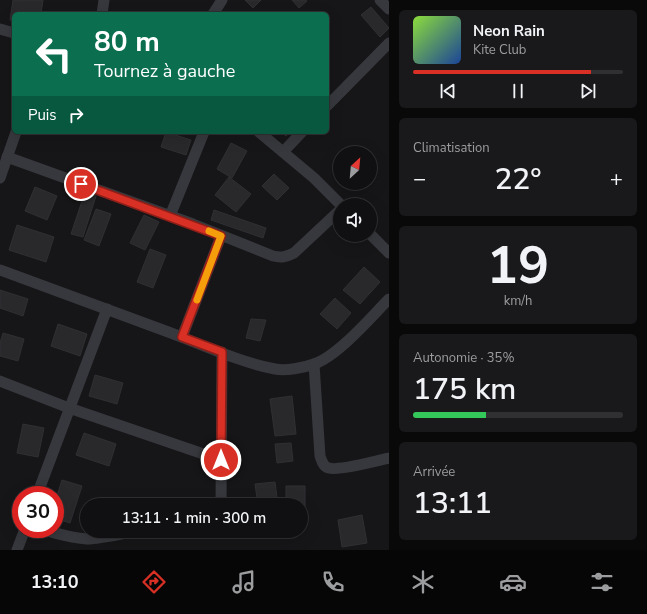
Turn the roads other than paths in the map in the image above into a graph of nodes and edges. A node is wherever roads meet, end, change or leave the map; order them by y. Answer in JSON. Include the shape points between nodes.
{"nodes":[{"id":1,"x":104,"y":0,"type":"edge"},
{"id":2,"x":222,"y":0,"type":"edge"},
{"id":3,"x":380,"y":0,"type":"edge"},
{"id":4,"x":389,"y":9,"type":"edge"},
{"id":5,"x":102,"y":12,"type":"edge"},
{"id":6,"x":214,"y":12,"type":"edge"},
{"id":7,"x":0,"y":29,"type":"edge"},
{"id":8,"x":12,"y":32,"type":"edge"},
{"id":9,"x":389,"y":43,"type":"edge"},
{"id":10,"x":329,"y":104,"type":"edge"},
{"id":11,"x":15,"y":134,"type":"edge"},
{"id":12,"x":203,"y":134,"type":"edge"},
{"id":13,"x":262,"y":134,"type":"edge"},
{"id":14,"x":300,"y":134,"type":"edge"},
{"id":15,"x":283,"y":152,"type":"junction"},
{"id":16,"x":7,"y":157,"type":"junction"},
{"id":17,"x":0,"y":178,"type":"edge"},
{"id":18,"x":334,"y":198,"type":"edge"},
{"id":19,"x":170,"y":216,"type":"junction"},
{"id":20,"x":333,"y":217,"type":"edge"},
{"id":21,"x":221,"y":236,"type":"junction"},
{"id":22,"x":377,"y":241,"type":"edge"},
{"id":23,"x":389,"y":253,"type":"edge"},
{"id":24,"x":0,"y":270,"type":"edge"},
{"id":25,"x":389,"y":299,"type":"edge"},
{"id":26,"x":107,"y":309,"type":"junction"},
{"id":27,"x":182,"y":337,"type":"junction"},
{"id":28,"x":222,"y":352,"type":"junction"},
{"id":29,"x":314,"y":364,"type":"junction"},
{"id":30,"x":0,"y":381,"type":"edge"},
{"id":31,"x":69,"y":408,"type":"junction"},
{"id":32,"x":389,"y":458,"type":"edge"},
{"id":33,"x":221,"y":460,"type":"junction"},
{"id":34,"x":40,"y":486,"type":"edge"},
{"id":35,"x":221,"y":498,"type":"edge"},
{"id":36,"x":64,"y":535,"type":"edge"},
{"id":37,"x":22,"y":538,"type":"edge"},
{"id":38,"x":80,"y":538,"type":"edge"},
{"id":39,"x":81,"y":538,"type":"edge"},
{"id":40,"x":97,"y":538,"type":"edge"},
{"id":41,"x":17,"y":550,"type":"edge"}],
"edges":[{"from":1,"to":5,"type":"street"},
{"from":2,"to":6,"type":"street"},
{"from":3,"to":4,"type":"street"},
{"from":7,"to":8,"type":"street"},
{"from":9,"to":10,"type":"street"},
{"from":11,"to":16,"type":"street"},
{"from":12,"to":19,"type":"street"},
{"from":13,"to":15,"type":"street"},
{"from":14,"to":15,"type":"street"},
{"from":15,"to":18,"type":"street"},
{"from":16,"to":17,"type":"street"},
{"from":16,"to":19,"type":"street"},
{"from":19,"to":21,"type":"street"},
{"from":20,"to":21,"type":"street","via":[[288,257],[273,256]]},
{"from":21,"to":27,"type":"street"},
{"from":22,"to":23,"type":"street"},
{"from":24,"to":26,"type":"street"},
{"from":25,"to":29,"type":"street","via":[[348,340]]},
{"from":26,"to":27,"type":"street"},
{"from":26,"to":31,"type":"street"},
{"from":27,"to":28,"type":"street"},
{"from":28,"to":29,"type":"street","via":[[276,369]]},
{"from":28,"to":33,"type":"street"},
{"from":29,"to":32,"type":"street","via":[[320,456],[324,466],[330,469],[342,468]]},
{"from":30,"to":31,"type":"street"},
{"from":31,"to":33,"type":"street"},
{"from":31,"to":34,"type":"street"},
{"from":33,"to":35,"type":"street"},
{"from":36,"to":38,"type":"street"},
{"from":37,"to":41,"type":"street"},
{"from":39,"to":40,"type":"street"}]}
